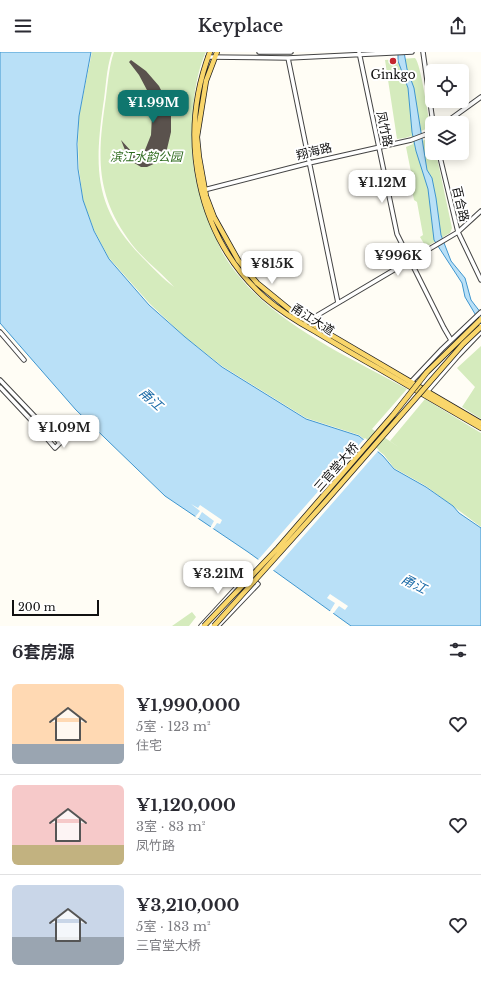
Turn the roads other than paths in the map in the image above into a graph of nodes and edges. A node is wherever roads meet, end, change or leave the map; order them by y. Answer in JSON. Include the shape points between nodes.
{"nodes":[{"id":1,"x":259,"y":52,"type":"edge"},
{"id":2,"x":290,"y":52,"type":"edge"},
{"id":3,"x":412,"y":52,"type":"edge"},
{"id":4,"x":423,"y":52,"type":"edge"},
{"id":5,"x":359,"y":53,"type":"edge"},
{"id":6,"x":404,"y":53,"type":"edge"},
{"id":7,"x":209,"y":54,"type":"edge"},
{"id":8,"x":217,"y":54,"type":"edge"},
{"id":9,"x":288,"y":58,"type":"junction"},
{"id":10,"x":481,"y":97,"type":"edge"},
{"id":11,"x":432,"y":116,"type":"edge"},
{"id":12,"x":455,"y":116,"type":"edge"},
{"id":13,"x":425,"y":136,"type":"edge"},
{"id":14,"x":378,"y":146,"type":"junction"},
{"id":15,"x":441,"y":160,"type":"edge"},
{"id":16,"x":309,"y":163,"type":"junction"},
{"id":17,"x":203,"y":191,"type":"junction"},
{"id":18,"x":481,"y":211,"type":"edge"},
{"id":19,"x":458,"y":232,"type":"junction"},
{"id":20,"x":410,"y":261,"type":"junction"},
{"id":21,"x":481,"y":280,"type":"edge"},
{"id":22,"x":338,"y":303,"type":"junction"},
{"id":23,"x":481,"y":312,"type":"edge"},
{"id":24,"x":481,"y":319,"type":"edge"},
{"id":25,"x":306,"y":321,"type":"junction"},
{"id":26,"x":301,"y":324,"type":"junction"},
{"id":27,"x":481,"y":327,"type":"edge"},
{"id":28,"x":0,"y":332,"type":"edge"},
{"id":29,"x":481,"y":332,"type":"edge"},
{"id":30,"x":451,"y":340,"type":"junction"},
{"id":31,"x":24,"y":360,"type":"dead end"},
{"id":32,"x":0,"y":380,"type":"edge"},
{"id":33,"x":409,"y":383,"type":"junction"},
{"id":34,"x":0,"y":387,"type":"edge"},
{"id":35,"x":426,"y":394,"type":"junction"},
{"id":36,"x":481,"y":423,"type":"edge"},
{"id":37,"x":481,"y":428,"type":"edge"},
{"id":38,"x":201,"y":626,"type":"edge"},
{"id":39,"x":204,"y":626,"type":"edge"},
{"id":40,"x":214,"y":626,"type":"edge"},
{"id":41,"x":218,"y":626,"type":"edge"}],
"edges":[{"from":1,"to":2,"type":"street"},
{"from":3,"to":6,"type":"street"},
{"from":4,"to":11,"type":"street"},
{"from":5,"to":6,"type":"street"},
{"from":5,"to":9,"type":"street"},
{"from":5,"to":14,"type":"street","name":"凤竹路"},
{"from":7,"to":8,"type":"street"},
{"from":7,"to":17,"type":"main road","name":"甬江大道","via":[[197,99],[193,143]]},
{"from":8,"to":9,"type":"street"},
{"from":8,"to":17,"type":"main road","name":"甬江大道","via":[[206,81],[197,137]]},
{"from":9,"to":16,"type":"street"},
{"from":10,"to":12,"type":"street"},
{"from":13,"to":14,"type":"street","name":"翔海路"},
{"from":14,"to":16,"type":"street","name":"翔海路"},
{"from":14,"to":20,"type":"street","name":"凤竹路","via":[[393,220]]},
{"from":15,"to":19,"type":"street","name":"百合路"},
{"from":16,"to":17,"type":"street","name":"翔海路"},
{"from":16,"to":22,"type":"street"},
{"from":17,"to":25,"type":"main road","name":"甬江大道","via":[[238,260],[258,283]]},
{"from":17,"to":26,"type":"main road","name":"甬江大道","via":[[213,226],[239,270],[263,296]]},
{"from":18,"to":19,"type":"street"},
{"from":19,"to":20,"type":"street"},
{"from":19,"to":21,"type":"street","name":"百合路"},
{"from":20,"to":22,"type":"street"},
{"from":20,"to":30,"type":"street","name":"凤竹路"},
{"from":22,"to":25,"type":"street"},
{"from":23,"to":30,"type":"street"},
{"from":24,"to":39,"type":"main road","name":"三官堂大桥","bridge":true,"via":[[427,372],[278,548]]},
{"from":25,"to":26,"type":"street"},
{"from":25,"to":33,"type":"main road","name":"甬江大道"},
{"from":26,"to":33,"type":"main road","name":"甬江大道"},
{"from":27,"to":40,"type":"main road","name":"三官堂大桥","bridge":true,"via":[[458,349]]},
{"from":28,"to":31,"type":"street"},
{"from":29,"to":35,"type":"street"},
{"from":30,"to":33,"type":"street"},
{"from":32,"to":34,"type":"street","via":[[60,443],[54,448]]},
{"from":33,"to":35,"type":"main road","name":"甬江大道"},
{"from":35,"to":36,"type":"main road","name":"甬江大道"},
{"from":35,"to":37,"type":"main road","name":"甬江大道"},
{"from":38,"to":41,"type":"street","via":[[248,575],[258,584]]}]}
